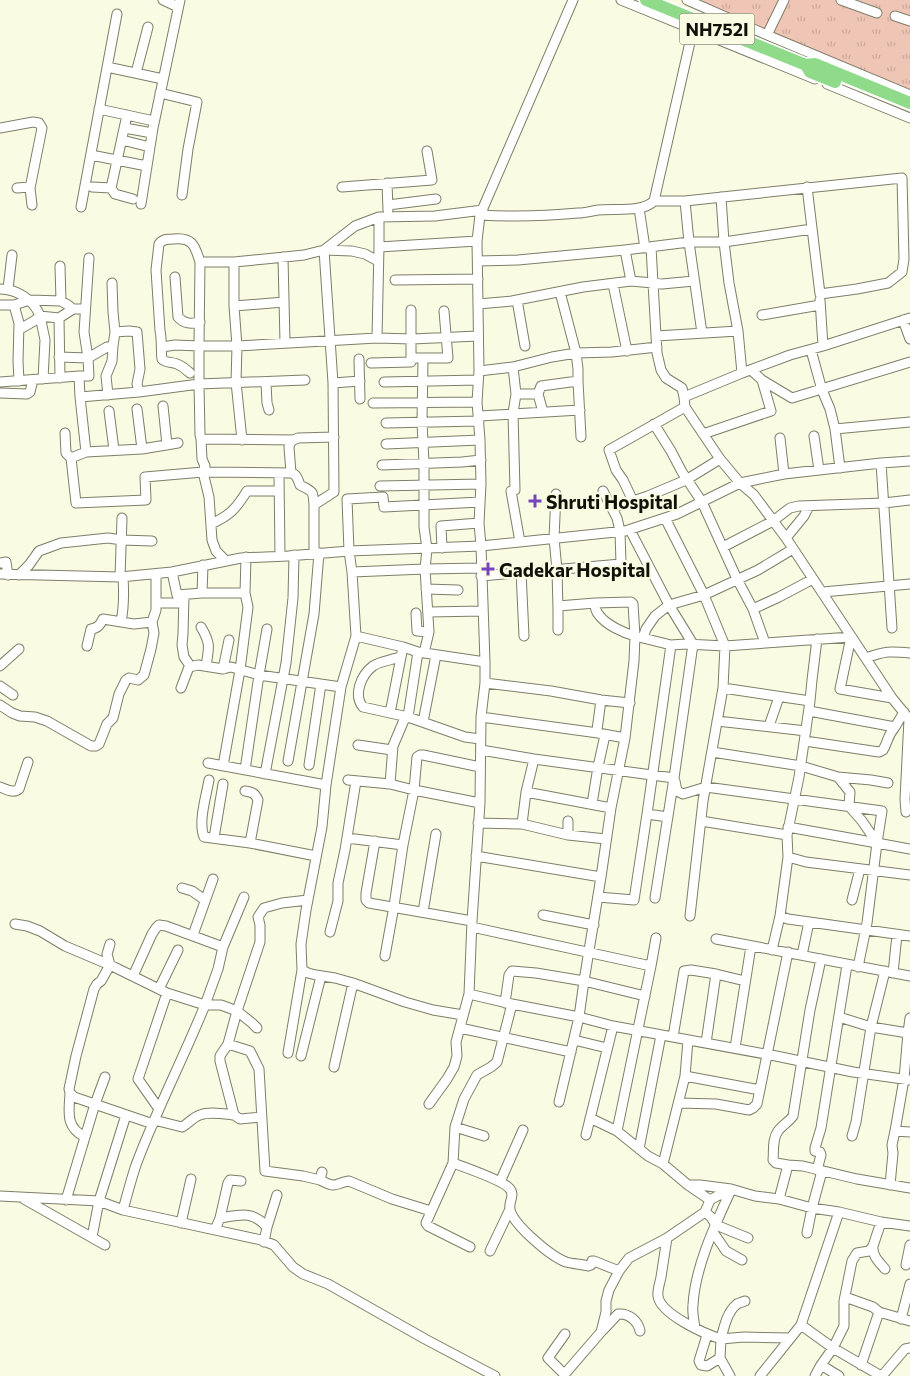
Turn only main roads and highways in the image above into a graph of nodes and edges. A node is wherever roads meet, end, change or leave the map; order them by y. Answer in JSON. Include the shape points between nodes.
{"nodes":[{"id":1,"x":646,"y":0,"type":"edge"},
{"id":2,"x":797,"y":61,"type":"junction"},
{"id":3,"x":910,"y":104,"type":"edge"},
{"id":4,"x":910,"y":112,"type":"edge"}],
"edges":[{"from":1,"to":2,"type":"highway","number":"NH752I"},
{"from":2,"to":3,"type":"highway","number":"NH752I","via":[[815,64]]},
{"from":2,"to":4,"type":"highway","number":"NH752I","via":[[810,72]]}]}
